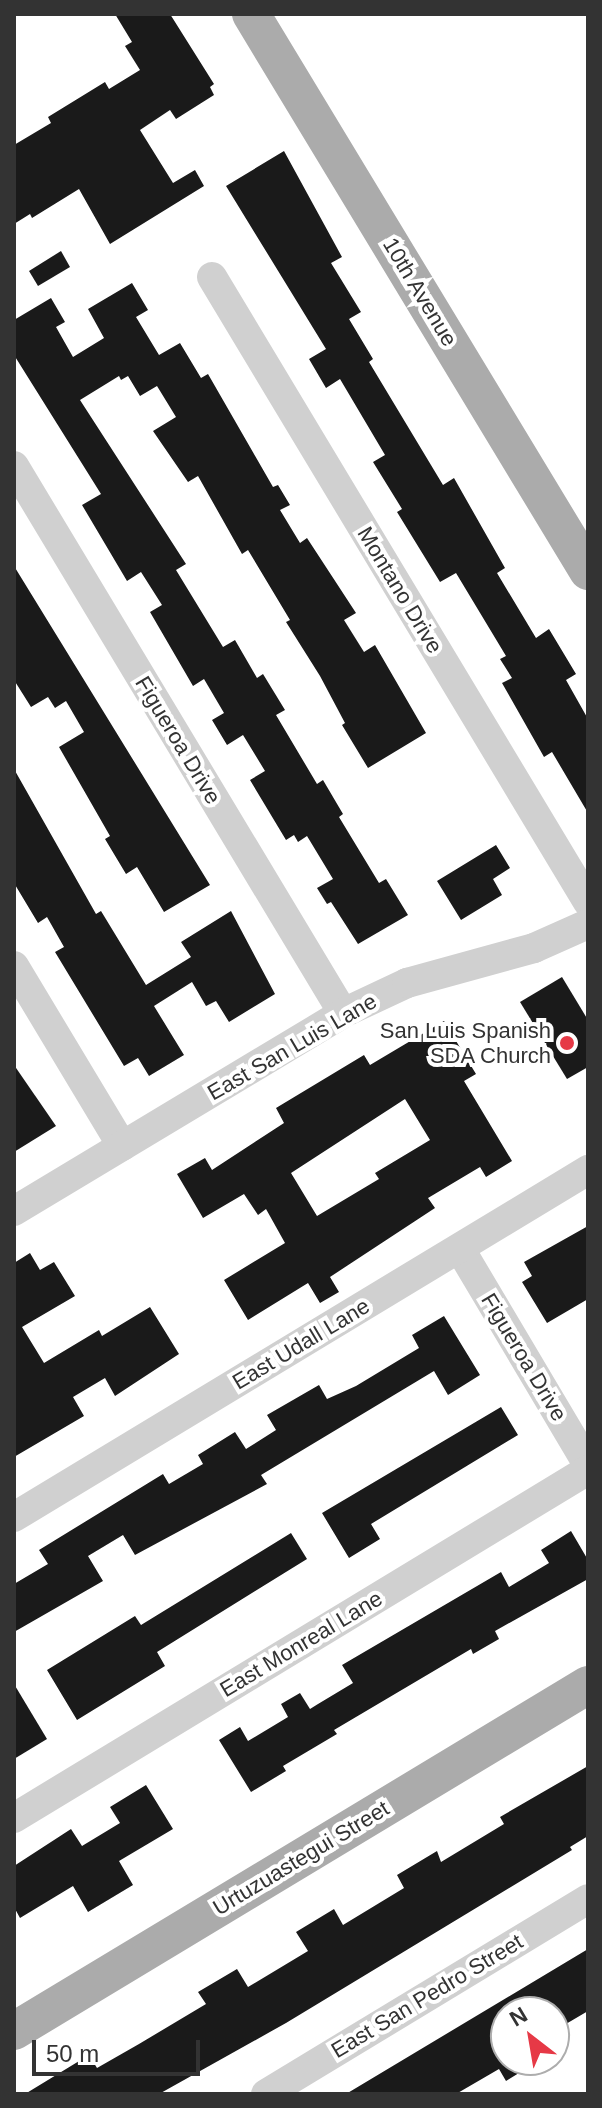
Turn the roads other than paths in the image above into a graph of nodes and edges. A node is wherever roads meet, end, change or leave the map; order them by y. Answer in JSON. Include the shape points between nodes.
{"nodes":[{"id":1,"x":251,"y":14,"type":"edge"},
{"id":2,"x":212,"y":277,"type":"dead end"},
{"id":3,"x":14,"y":466,"type":"edge"},
{"id":4,"x":588,"y":571,"type":"edge"},
{"id":5,"x":588,"y":902,"type":"edge"},
{"id":6,"x":588,"y":924,"type":"edge"},
{"id":7,"x":14,"y":966,"type":"edge"},
{"id":8,"x":343,"y":1013,"type":"junction"},
{"id":9,"x":122,"y":1146,"type":"junction"},
{"id":10,"x":588,"y":1170,"type":"edge"},
{"id":11,"x":14,"y":1211,"type":"edge"},
{"id":12,"x":460,"y":1249,"type":"junction"},
{"id":13,"x":588,"y":1467,"type":"edge"},
{"id":14,"x":14,"y":1517,"type":"edge"},
{"id":15,"x":588,"y":1685,"type":"edge"},
{"id":16,"x":14,"y":1818,"type":"edge"},
{"id":17,"x":588,"y":1899,"type":"edge"},
{"id":18,"x":14,"y":2031,"type":"edge"},
{"id":19,"x":266,"y":2094,"type":"edge"}],
"edges":[{"from":1,"to":4,"type":"main road","name":"10th Avenue"},
{"from":2,"to":5,"type":"street","name":"Montano Drive"},
{"from":3,"to":8,"type":"street","name":"Figueroa Drive"},
{"from":6,"to":8,"type":"street","name":"East San Luis Lane","via":[[534,948],[407,983]]},
{"from":7,"to":9,"type":"street"},
{"from":8,"to":9,"type":"street","name":"East San Luis Lane"},
{"from":9,"to":11,"type":"street","name":"East San Luis Lane"},
{"from":10,"to":12,"type":"street","name":"East Udall Lane"},
{"from":12,"to":13,"type":"street","name":"Figueroa Drive"},
{"from":12,"to":14,"type":"street","name":"East Udall Lane"},
{"from":13,"to":16,"type":"street","name":"East Monreal Lane"},
{"from":15,"to":18,"type":"main road","name":"Urtuzuastegui Street"},
{"from":17,"to":19,"type":"street","name":"East San Pedro Street"}]}
